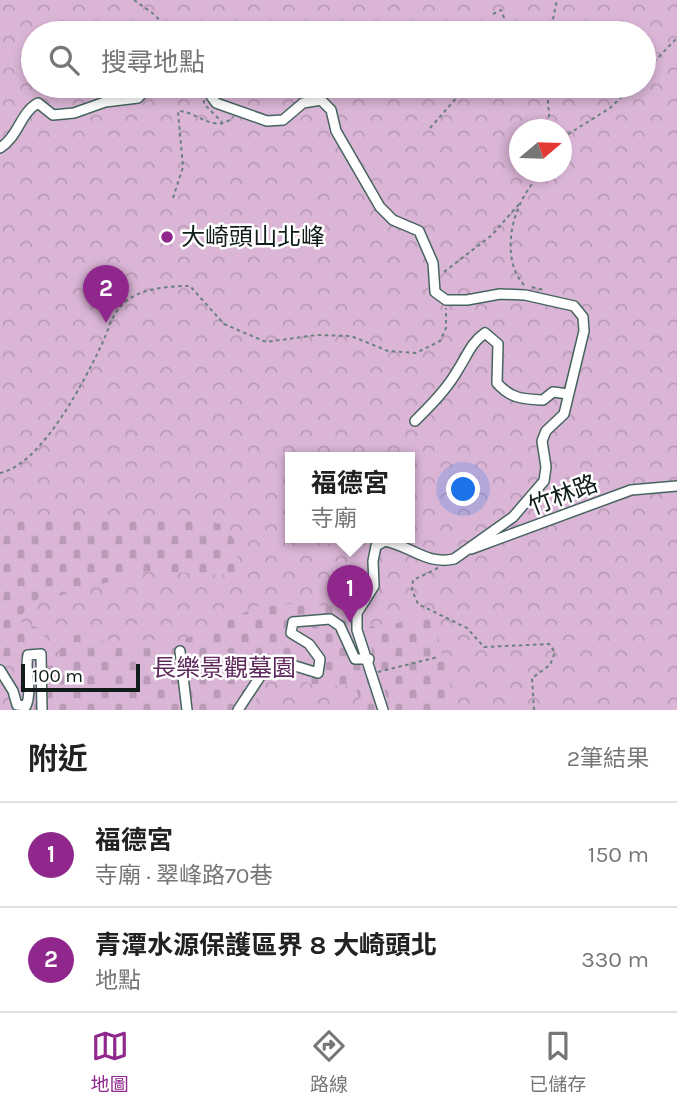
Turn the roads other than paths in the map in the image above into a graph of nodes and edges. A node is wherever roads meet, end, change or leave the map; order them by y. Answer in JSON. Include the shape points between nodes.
{"nodes":[{"id":1,"x":138,"y":98,"type":"edge"},
{"id":2,"x":212,"y":98,"type":"edge"},
{"id":3,"x":0,"y":148,"type":"edge"},
{"id":4,"x":568,"y":394,"type":"junction"},
{"id":5,"x":415,"y":421,"type":"dead end"},
{"id":6,"x":677,"y":486,"type":"edge"},
{"id":7,"x":382,"y":543,"type":"edge"},
{"id":8,"x":390,"y":543,"type":"edge"},
{"id":9,"x":466,"y":551,"type":"junction"},
{"id":10,"x":180,"y":651,"type":"dead end"},
{"id":11,"x":369,"y":659,"type":"junction"},
{"id":12,"x":1,"y":668,"type":"edge"},
{"id":13,"x":42,"y":710,"type":"edge"},
{"id":14,"x":187,"y":710,"type":"edge"},
{"id":15,"x":238,"y":710,"type":"edge"},
{"id":16,"x":383,"y":710,"type":"edge"}],
"edges":[{"from":1,"to":3,"type":"street","via":[[53,115],[38,103],[28,108],[17,133]]},
{"from":2,"to":4,"type":"street","via":[[267,121],[283,121],[303,103],[321,100],[331,110],[336,131],[380,207],[393,220],[419,231],[435,292],[446,300],[500,294],[574,306],[583,317],[584,331]]},
{"from":4,"to":5,"type":"street","via":[[553,391],[543,400],[507,394],[497,383],[498,344],[485,333]]},
{"from":4,"to":9,"type":"street","via":[[564,414],[542,441],[544,481],[513,517]]},
{"from":6,"to":9,"type":"street","name":"竹林路","via":[[631,490]]},
{"from":7,"to":11,"type":"street","via":[[376,547],[373,561],[374,586],[357,613],[357,630]]},
{"from":8,"to":9,"type":"street","via":[[431,561],[454,559]]},
{"from":10,"to":14,"type":"street"},
{"from":11,"to":15,"type":"street","via":[[355,659],[340,626],[330,619],[293,622],[291,633],[309,644],[320,659],[318,673],[278,662],[267,666]]},
{"from":11,"to":16,"type":"street"},
{"from":12,"to":13,"type":"street","via":[[17,705],[26,706],[30,697],[25,669],[28,655],[41,654]]}]}
